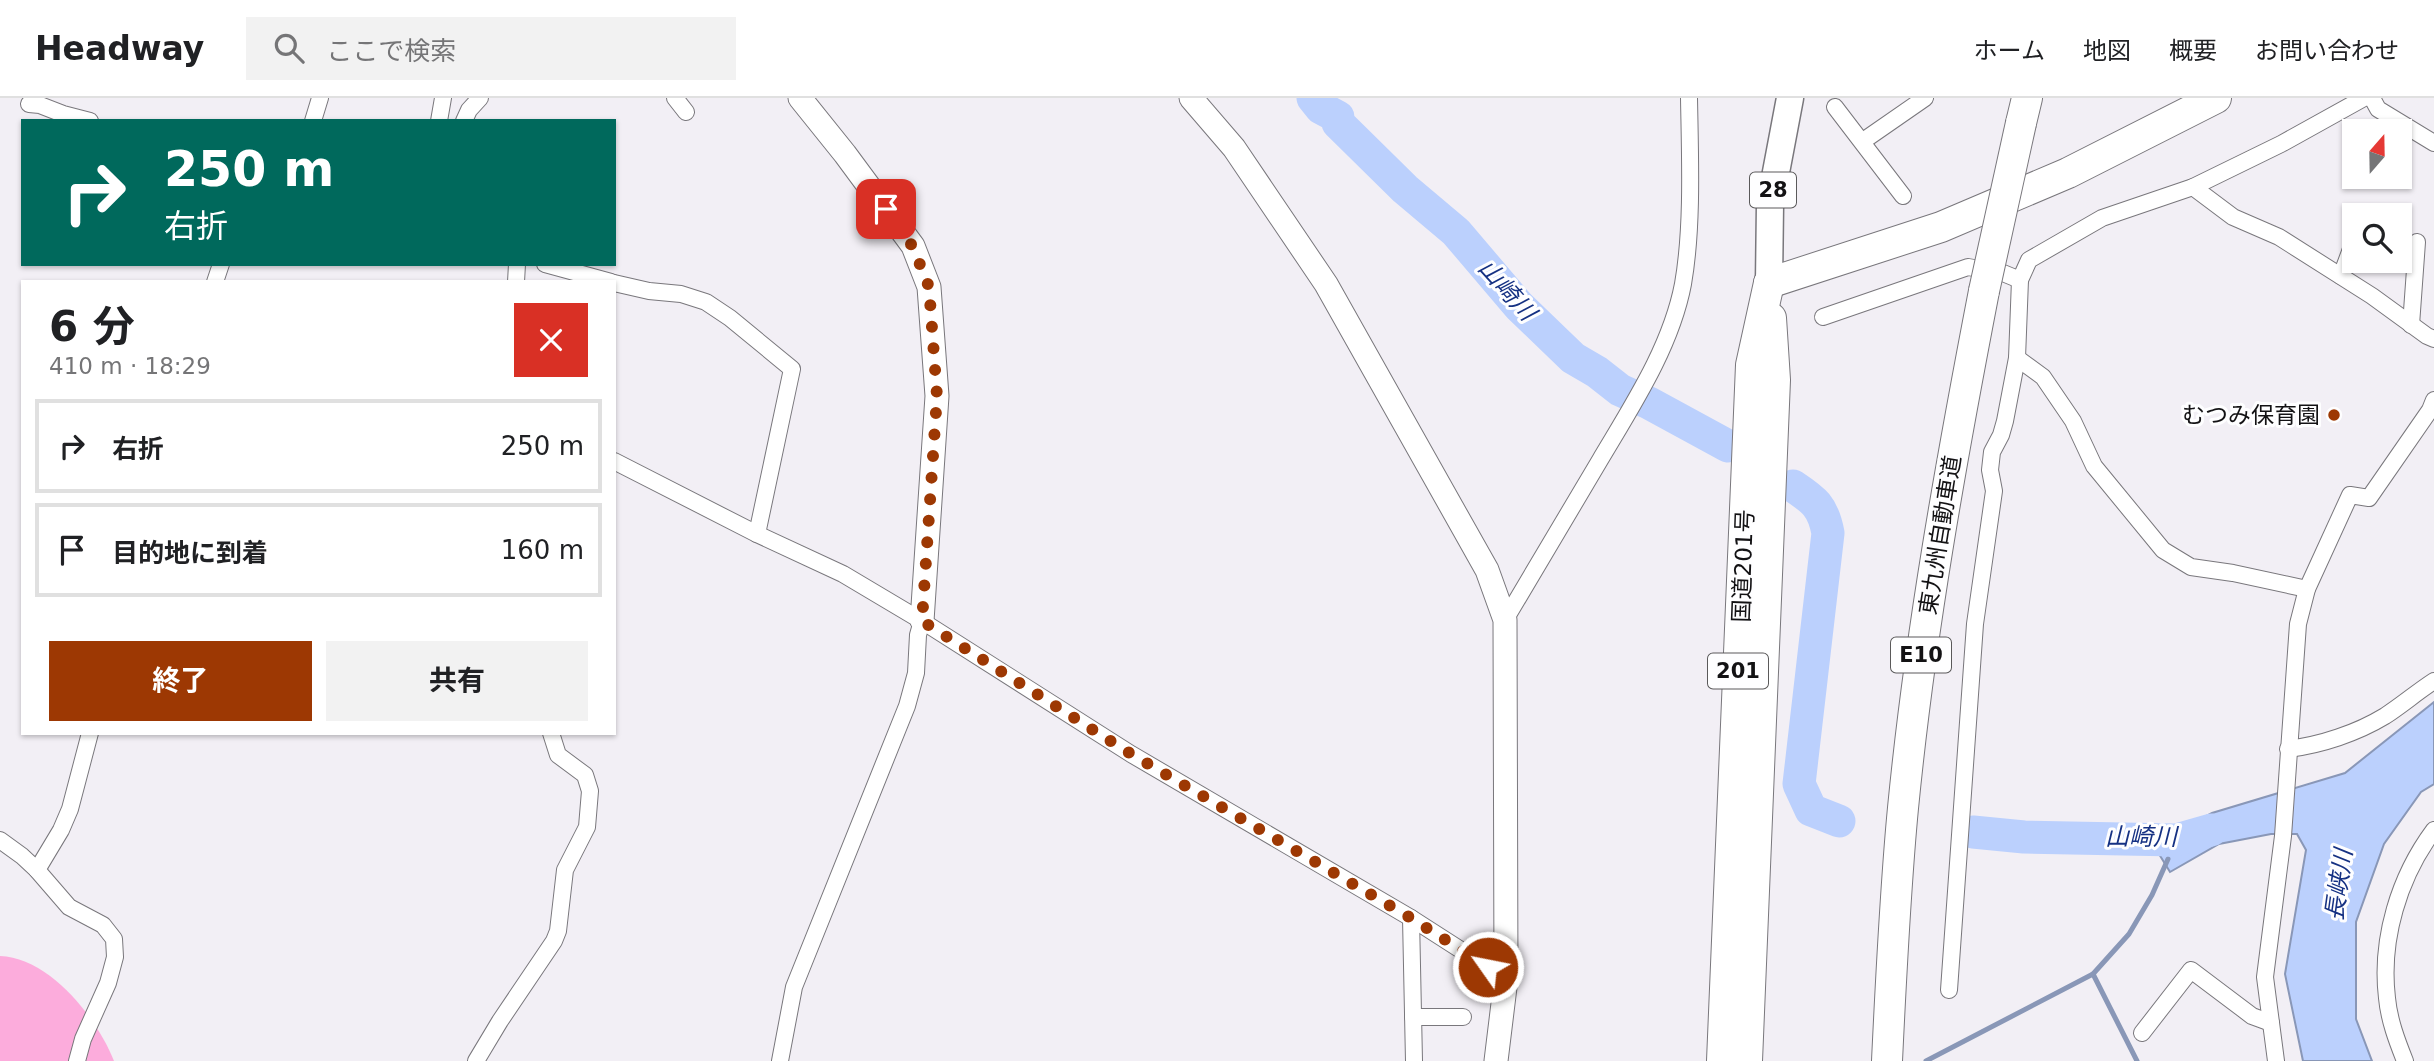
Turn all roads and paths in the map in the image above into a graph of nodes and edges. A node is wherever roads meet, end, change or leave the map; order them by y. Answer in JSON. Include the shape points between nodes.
{"nodes":[{"id":1,"x":320,"y":98,"type":"edge"},
{"id":2,"x":443,"y":98,"type":"edge"},
{"id":3,"x":480,"y":98,"type":"edge"},
{"id":4,"x":675,"y":98,"type":"edge"},
{"id":5,"x":800,"y":98,"type":"edge"},
{"id":6,"x":1191,"y":98,"type":"edge"},
{"id":7,"x":1689,"y":98,"type":"edge"},
{"id":8,"x":1790,"y":98,"type":"edge"},
{"id":9,"x":1925,"y":98,"type":"edge"},
{"id":10,"x":2216,"y":98,"type":"edge"},
{"id":11,"x":2364,"y":98,"type":"edge"},
{"id":12,"x":2372,"y":98,"type":"edge"},
{"id":13,"x":29,"y":104,"type":"dead end"},
{"id":14,"x":1835,"y":107,"type":"dead end"},
{"id":15,"x":2024,"y":111,"type":"edge"},
{"id":16,"x":686,"y":113,"type":"dead end"},
{"id":17,"x":82,"y":119,"type":"edge"},
{"id":18,"x":314,"y":119,"type":"edge"},
{"id":19,"x":439,"y":119,"type":"edge"},
{"id":20,"x":465,"y":119,"type":"edge"},
{"id":21,"x":1863,"y":141,"type":"junction"},
{"id":22,"x":2434,"y":144,"type":"edge"},
{"id":23,"x":2193,"y":187,"type":"junction"},
{"id":24,"x":1903,"y":196,"type":"dead end"},
{"id":25,"x":2417,"y":242,"type":"dead end"},
{"id":26,"x":553,"y":266,"type":"edge"},
{"id":27,"x":2342,"y":273,"type":"edge"},
{"id":28,"x":2341,"y":276,"type":"junction"},
{"id":29,"x":605,"y":280,"type":"edge"},
{"id":30,"x":2020,"y":280,"type":"junction"},
{"id":31,"x":616,"y":283,"type":"edge"},
{"id":32,"x":1769,"y":283,"type":"junction"},
{"id":33,"x":1823,"y":317,"type":"dead end"},
{"id":34,"x":2411,"y":325,"type":"junction"},
{"id":35,"x":2434,"y":339,"type":"edge"},
{"id":36,"x":2017,"y":358,"type":"junction"},
{"id":37,"x":2434,"y":400,"type":"edge"},
{"id":38,"x":616,"y":462,"type":"edge"},
{"id":39,"x":757,"y":534,"type":"junction"},
{"id":40,"x":2307,"y":589,"type":"junction"},
{"id":41,"x":1504,"y":620,"type":"junction"},
{"id":42,"x":922,"y":621,"type":"junction"},
{"id":43,"x":2434,"y":681,"type":"edge"},
{"id":44,"x":89,"y":735,"type":"edge"},
{"id":45,"x":552,"y":735,"type":"edge"},
{"id":46,"x":2288,"y":749,"type":"junction"},
{"id":47,"x":2434,"y":830,"type":"edge"},
{"id":48,"x":0,"y":840,"type":"edge"},
{"id":49,"x":37,"y":870,"type":"junction"},
{"id":50,"x":1411,"y":918,"type":"junction"},
{"id":51,"x":1506,"y":979,"type":"junction"},
{"id":52,"x":1949,"y":990,"type":"dead end"},
{"id":53,"x":1413,"y":1017,"type":"junction"},
{"id":54,"x":1463,"y":1017,"type":"dead end"},
{"id":55,"x":2271,"y":1023,"type":"junction"},
{"id":56,"x":2142,"y":1032,"type":"dead end"},
{"id":57,"x":77,"y":1061,"type":"edge"},
{"id":58,"x":476,"y":1061,"type":"edge"},
{"id":59,"x":780,"y":1061,"type":"edge"},
{"id":60,"x":1414,"y":1061,"type":"edge"},
{"id":61,"x":1496,"y":1061,"type":"edge"},
{"id":62,"x":1722,"y":1061,"type":"edge"},
{"id":63,"x":1748,"y":1061,"type":"edge"},
{"id":64,"x":1888,"y":1061,"type":"edge"},
{"id":65,"x":2276,"y":1061,"type":"edge"},
{"id":66,"x":2405,"y":1061,"type":"edge"}],
"edges":[{"from":1,"to":18,"type":"street"},
{"from":2,"to":19,"type":"street"},
{"from":3,"to":20,"type":"street"},
{"from":4,"to":16,"type":"street"},
{"from":5,"to":42,"type":"street","via":[[913,247],[929,287],[937,396]]},
{"from":6,"to":41,"type":"street","via":[[1234,148],[1326,284],[1487,570]]},
{"from":7,"to":41,"type":"street","via":[[1683,284],[1663,346]]},
{"from":8,"to":32,"type":"main road","number":"28","via":[[1770,204]]},
{"from":9,"to":21,"type":"street"},
{"from":10,"to":32,"type":"highway","via":[[2068,173],[1941,227]]},
{"from":11,"to":23,"type":"street"},
{"from":12,"to":22,"type":"street","via":[[2378,109]]},
{"from":13,"to":17,"type":"street"},
{"from":14,"to":21,"type":"street"},
{"from":15,"to":64,"type":"highway","name":"東九州自動車道","number":"E10","bridge":true,"via":[[1946,492],[1921,657],[1892,941]]},
{"from":21,"to":24,"type":"street"},
{"from":23,"to":28,"type":"street","via":[[2233,217],[2279,237]]},
{"from":23,"to":30,"type":"street","via":[[2102,218],[2029,260]]},
{"from":25,"to":34,"type":"street"},
{"from":26,"to":29,"type":"street"},
{"from":27,"to":28,"type":"street"},
{"from":28,"to":34,"type":"street"},
{"from":30,"to":33,"type":"street","via":[[1968,267]]},
{"from":30,"to":36,"type":"street"},
{"from":31,"to":39,"type":"street","via":[[706,302],[792,369]]},
{"from":32,"to":62,"type":"highway","name":"国道201号","number":"201","via":[[1751,365]]},
{"from":32,"to":63,"type":"highway","name":"国道201号","number":"201","via":[[1775,380]]},
{"from":34,"to":35,"type":"street"},
{"from":36,"to":40,"type":"street","via":[[2043,377],[2073,421],[2094,466],[2163,550],[2191,567]]},
{"from":36,"to":52,"type":"street","via":[[1990,470],[1994,491],[1975,624]]},
{"from":37,"to":40,"type":"street","via":[[2369,498],[2350,495]]},
{"from":38,"to":39,"type":"street"},
{"from":39,"to":42,"type":"street","via":[[843,574]]},
{"from":40,"to":46,"type":"street","via":[[2298,624]]},
{"from":41,"to":51,"type":"street"},
{"from":42,"to":50,"type":"street","via":[[1131,754]]},
{"from":42,"to":59,"type":"street","via":[[907,706],[794,987]]},
{"from":43,"to":46,"type":"street","via":[[2385,716],[2346,734]]},
{"from":44,"to":49,"type":"street","via":[[70,809]]},
{"from":45,"to":58,"type":"street","via":[[558,755],[585,775],[590,791],[587,827],[565,870],[554,941]]},
{"from":46,"to":55,"type":"street","via":[[2283,836],[2265,976]]},
{"from":47,"to":66,"type":"street","via":[[2410,869],[2388,941],[2387,999]]},
{"from":48,"to":49,"type":"street"},
{"from":49,"to":57,"type":"street","via":[[69,907],[103,925],[114,939],[108,984]]},
{"from":50,"to":51,"type":"street"},
{"from":50,"to":53,"type":"street"},
{"from":51,"to":61,"type":"street"},
{"from":53,"to":54,"type":"street"},
{"from":53,"to":60,"type":"street"},
{"from":55,"to":56,"type":"street","via":[[2252,1016],[2191,970]]},
{"from":55,"to":65,"type":"street"}]}
